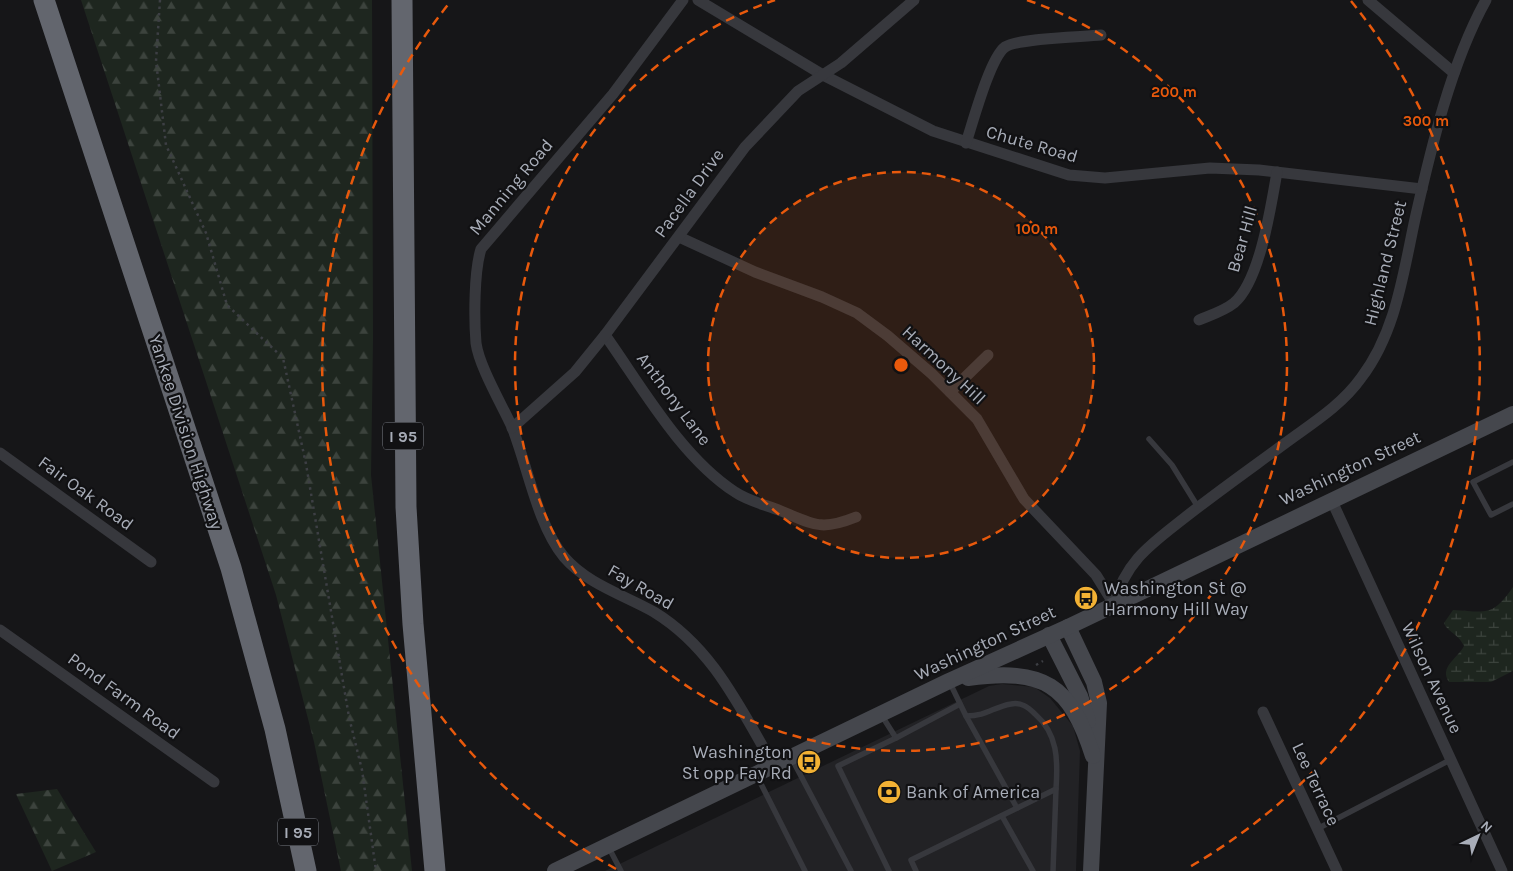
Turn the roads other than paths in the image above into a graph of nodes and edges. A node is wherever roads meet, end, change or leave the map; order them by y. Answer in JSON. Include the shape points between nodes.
{"nodes":[{"id":1,"x":44,"y":0,"type":"edge"},
{"id":2,"x":402,"y":0,"type":"edge"},
{"id":3,"x":684,"y":0,"type":"edge"},
{"id":4,"x":698,"y":0,"type":"edge"},
{"id":5,"x":914,"y":0,"type":"edge"},
{"id":6,"x":1368,"y":0,"type":"edge"},
{"id":7,"x":1486,"y":0,"type":"edge"},
{"id":8,"x":1101,"y":34,"type":"dead end"},
{"id":9,"x":1454,"y":73,"type":"junction"},
{"id":10,"x":823,"y":75,"type":"junction"},
{"id":11,"x":966,"y":143,"type":"junction"},
{"id":12,"x":1278,"y":172,"type":"junction"},
{"id":13,"x":1422,"y":189,"type":"junction"},
{"id":14,"x":679,"y":237,"type":"junction"},
{"id":15,"x":1200,"y":320,"type":"dead end"},
{"id":16,"x":605,"y":335,"type":"junction"},
{"id":17,"x":988,"y":355,"type":"dead end"},
{"id":18,"x":950,"y":392,"type":"junction"},
{"id":19,"x":1513,"y":414,"type":"edge"},
{"id":20,"x":512,"y":428,"type":"junction"},
{"id":21,"x":1149,"y":439,"type":"dead end"},
{"id":22,"x":0,"y":453,"type":"edge"},
{"id":23,"x":1513,"y":462,"type":"edge"},
{"id":24,"x":1330,"y":499,"type":"junction"},
{"id":25,"x":1513,"y":504,"type":"edge"},
{"id":26,"x":1198,"y":507,"type":"junction"},
{"id":27,"x":856,"y":517,"type":"dead end"},
{"id":28,"x":151,"y":562,"type":"dead end"},
{"id":29,"x":1114,"y":604,"type":"junction"},
{"id":30,"x":1068,"y":627,"type":"junction"},
{"id":31,"x":0,"y":630,"type":"edge"},
{"id":32,"x":1049,"y":636,"type":"junction"},
{"id":33,"x":12,"y":640,"type":"junction"},
{"id":34,"x":0,"y":642,"type":"edge"},
{"id":35,"x":949,"y":681,"type":"junction"},
{"id":36,"x":960,"y":704,"type":"junction"},
{"id":37,"x":1263,"y":712,"type":"dead end"},
{"id":38,"x":881,"y":714,"type":"junction"},
{"id":39,"x":966,"y":716,"type":"junction"},
{"id":40,"x":896,"y":738,"type":"junction"},
{"id":41,"x":792,"y":757,"type":"junction"},
{"id":42,"x":1450,"y":760,"type":"junction"},
{"id":43,"x":1095,"y":763,"type":"junction"},
{"id":44,"x":774,"y":766,"type":"junction"},
{"id":45,"x":756,"y":774,"type":"junction"},
{"id":46,"x":214,"y":782,"type":"dead end"},
{"id":47,"x":1056,"y":789,"type":"junction"},
{"id":48,"x":1017,"y":808,"type":"junction"},
{"id":49,"x":1002,"y":816,"type":"junction"},
{"id":50,"x":1317,"y":829,"type":"junction"},
{"id":51,"x":608,"y":846,"type":"junction"},
{"id":52,"x":576,"y":867,"type":"edge"},
{"id":53,"x":306,"y":871,"type":"edge"},
{"id":54,"x":436,"y":871,"type":"edge"},
{"id":55,"x":555,"y":871,"type":"edge"},
{"id":56,"x":621,"y":871,"type":"edge"},
{"id":57,"x":805,"y":871,"type":"edge"},
{"id":58,"x":851,"y":871,"type":"edge"},
{"id":59,"x":889,"y":871,"type":"edge"},
{"id":60,"x":916,"y":871,"type":"edge"},
{"id":61,"x":1033,"y":871,"type":"edge"},
{"id":62,"x":1053,"y":871,"type":"edge"},
{"id":63,"x":1091,"y":871,"type":"edge"},
{"id":64,"x":1337,"y":871,"type":"edge"},
{"id":65,"x":1502,"y":871,"type":"edge"}],
"edges":[{"from":1,"to":53,"type":"highway","name":"Yankee Division Highway","number":"I 95","via":[[236,587],[275,729]]},
{"from":2,"to":54,"type":"highway","number":"I 95","via":[[405,490],[413,624]]},
{"from":3,"to":20,"type":"street","name":"Manning Road","via":[[612,94],[481,249],[477,263],[476,344]]},
{"from":4,"to":10,"type":"street","name":"Chute Road"},
{"from":5,"to":10,"type":"street","name":"Pacella Drive"},
{"from":6,"to":9,"type":"street"},
{"from":7,"to":9,"type":"street","name":"Highland Street","via":[[1472,25]]},
{"from":8,"to":11,"type":"street","via":[[1020,43],[1005,48],[995,60]]},
{"from":9,"to":13,"type":"street","name":"Highland Street"},
{"from":10,"to":11,"type":"street","name":"Chute Road","via":[[933,131]]},
{"from":10,"to":14,"type":"street","name":"Pacella Drive","via":[[798,91],[745,147]]},
{"from":11,"to":12,"type":"street","name":"Chute Road","via":[[1069,175],[1105,178],[1210,168]]},
{"from":12,"to":13,"type":"street","name":"Chute Road"},
{"from":12,"to":15,"type":"street","name":"Bear Hill","via":[[1249,283],[1226,309]]},
{"from":13,"to":26,"type":"street","name":"Highland Street","via":[[1392,317],[1384,340],[1365,372],[1330,411]]},
{"from":14,"to":16,"type":"street","name":"Pacella Drive"},
{"from":14,"to":18,"type":"street","name":"Harmony Hill","via":[[857,313],[888,336]]},
{"from":16,"to":20,"type":"street","name":"Pacella Drive","via":[[575,372]]},
{"from":16,"to":27,"type":"street","name":"Anthony Lane","via":[[681,441],[736,493],[814,524],[834,526]]},
{"from":17,"to":18,"type":"street"},
{"from":18,"to":29,"type":"street","name":"Harmony Hill","via":[[977,419],[1024,499],[1096,574]]},
{"from":19,"to":24,"type":"main road","name":"Washington Street"},
{"from":20,"to":44,"type":"street","name":"Fay Road","via":[[547,526],[564,556],[580,571],[614,593],[654,612],[706,654]]},
{"from":21,"to":26,"type":"lane","via":[[1172,465]]},
{"from":22,"to":28,"type":"street","name":"Fair Oak Road"},
{"from":23,"to":25,"type":"lane","via":[[1473,482],[1491,515]]},
{"from":24,"to":29,"type":"main road","name":"Washington Street"},
{"from":24,"to":42,"type":"street","name":"Wilson Avenue"},
{"from":26,"to":29,"type":"street","name":"Highland Street","via":[[1132,563],[1122,578]]},
{"from":29,"to":30,"type":"main road","name":"Washington Street"},
{"from":30,"to":32,"type":"main road","name":"Washington Street"},
{"from":30,"to":43,"type":"main road","via":[[1094,682],[1099,703]]},
{"from":31,"to":33,"type":"street","name":"Pond Farm Road"},
{"from":32,"to":35,"type":"main road","name":"Washington Street"},
{"from":32,"to":43,"type":"main road","via":[[1084,707]]},
{"from":33,"to":34,"type":"street"},
{"from":33,"to":46,"type":"street","name":"Pond Farm Road"},
{"from":35,"to":36,"type":"lane"},
{"from":35,"to":38,"type":"main road","name":"Washington Street"},
{"from":35,"to":43,"type":"main road","via":[[1013,675],[1048,685],[1075,710]]},
{"from":36,"to":39,"type":"lane"},
{"from":36,"to":40,"type":"lane"},
{"from":37,"to":50,"type":"street","name":"Lee Terrace"},
{"from":38,"to":40,"type":"lane"},
{"from":38,"to":41,"type":"main road","name":"Washington Street"},
{"from":39,"to":47,"type":"lane","via":[[981,716],[1012,704],[1026,705],[1044,722],[1055,742],[1058,762]]},
{"from":39,"to":48,"type":"lane"},
{"from":40,"to":59,"type":"lane","via":[[838,766]]},
{"from":41,"to":44,"type":"main road","name":"Washington Street"},
{"from":41,"to":58,"type":"lane"},
{"from":42,"to":50,"type":"lane"},
{"from":42,"to":65,"type":"street","name":"Wilson Avenue"},
{"from":43,"to":63,"type":"main road"},
{"from":44,"to":45,"type":"main road","name":"Washington Street"},
{"from":45,"to":51,"type":"main road","name":"Washington Street"},
{"from":45,"to":57,"type":"lane"},
{"from":47,"to":48,"type":"lane"},
{"from":47,"to":62,"type":"lane"},
{"from":48,"to":49,"type":"lane"},
{"from":49,"to":60,"type":"lane","via":[[911,860]]},
{"from":49,"to":61,"type":"lane"},
{"from":50,"to":64,"type":"street","name":"Lee Terrace"},
{"from":51,"to":52,"type":"main road","name":"Washington Street"},
{"from":51,"to":56,"type":"lane"},
{"from":52,"to":55,"type":"main road","name":"Washington Street"}]}
